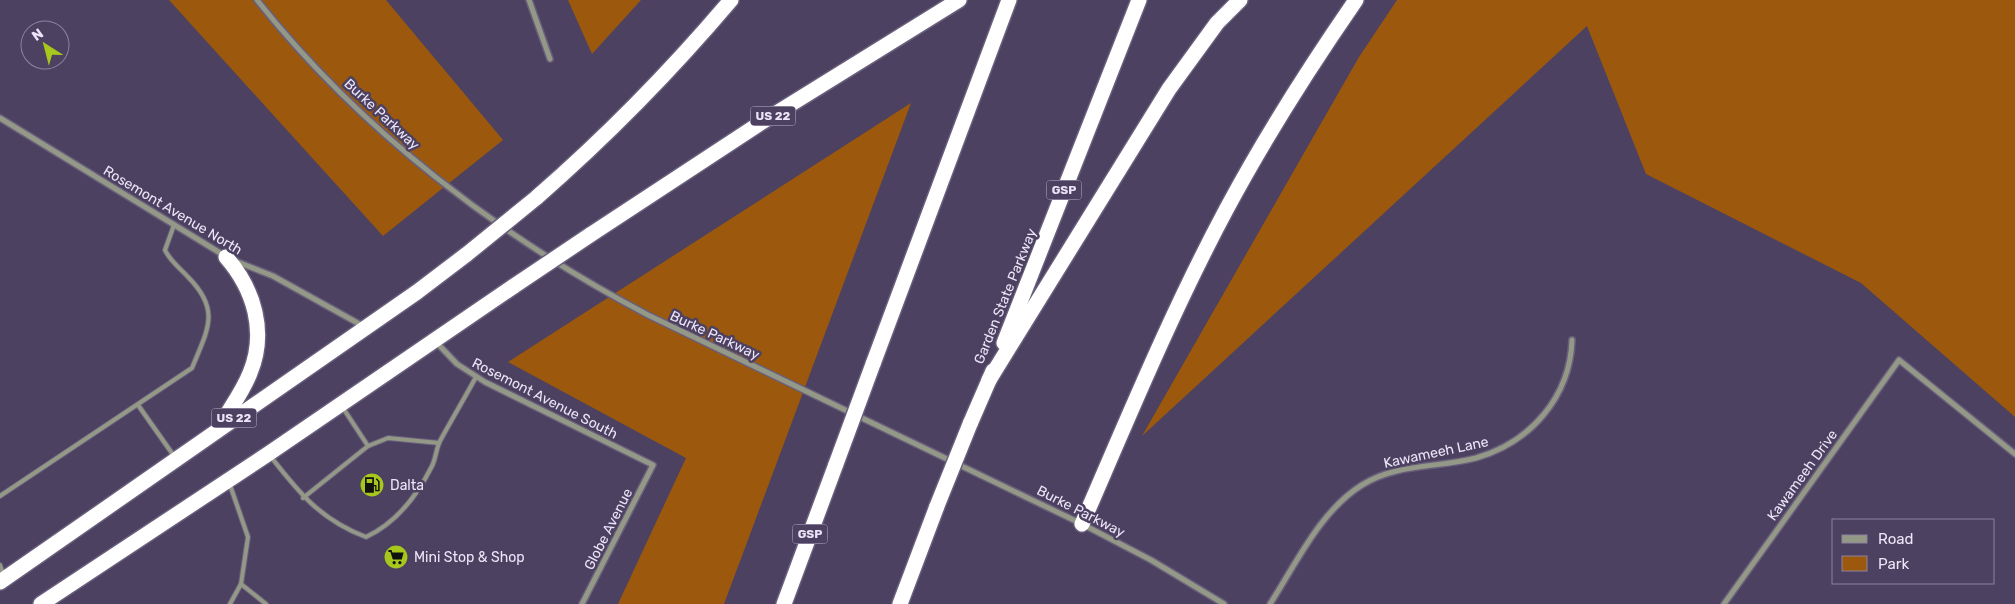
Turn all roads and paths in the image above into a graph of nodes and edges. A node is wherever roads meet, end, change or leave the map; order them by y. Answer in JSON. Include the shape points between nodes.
{"nodes":[{"id":1,"x":257,"y":0,"type":"edge"},
{"id":2,"x":530,"y":0,"type":"edge"},
{"id":3,"x":730,"y":0,"type":"edge"},
{"id":4,"x":959,"y":0,"type":"edge"},
{"id":5,"x":1009,"y":0,"type":"edge"},
{"id":6,"x":1139,"y":0,"type":"edge"},
{"id":7,"x":1240,"y":0,"type":"edge"},
{"id":8,"x":1356,"y":0,"type":"edge"},
{"id":9,"x":550,"y":59,"type":"dead end"},
{"id":10,"x":0,"y":118,"type":"edge"},
{"id":11,"x":174,"y":225,"type":"junction"},
{"id":12,"x":226,"y":257,"type":"junction"},
{"id":13,"x":366,"y":327,"type":"junction"},
{"id":14,"x":435,"y":340,"type":"junction"},
{"id":15,"x":1572,"y":340,"type":"dead end"},
{"id":16,"x":476,"y":378,"type":"junction"},
{"id":17,"x":989,"y":380,"type":"junction"},
{"id":18,"x":138,"y":405,"type":"junction"},
{"id":19,"x":340,"y":405,"type":"junction"},
{"id":20,"x":218,"y":429,"type":"junction"},
{"id":21,"x":439,"y":443,"type":"junction"},
{"id":22,"x":368,"y":446,"type":"junction"},
{"id":23,"x":268,"y":454,"type":"junction"},
{"id":24,"x":2015,"y":454,"type":"edge"},
{"id":25,"x":176,"y":458,"type":"junction"},
{"id":26,"x":653,"y":465,"type":"joint"},
{"id":27,"x":228,"y":480,"type":"junction"},
{"id":28,"x":0,"y":496,"type":"edge"},
{"id":29,"x":303,"y":498,"type":"junction"},
{"id":30,"x":1082,"y":524,"type":"junction"},
{"id":31,"x":1,"y":575,"type":"edge"},
{"id":32,"x":241,"y":584,"type":"junction"},
{"id":33,"x":41,"y":604,"type":"edge"},
{"id":34,"x":230,"y":604,"type":"edge"},
{"id":35,"x":266,"y":604,"type":"edge"},
{"id":36,"x":582,"y":604,"type":"edge"},
{"id":37,"x":784,"y":604,"type":"edge"},
{"id":38,"x":900,"y":604,"type":"edge"},
{"id":39,"x":1224,"y":604,"type":"edge"},
{"id":40,"x":1270,"y":604,"type":"edge"},
{"id":41,"x":1724,"y":604,"type":"edge"}],
"edges":[{"from":1,"to":30,"type":"street","name":"Burke Parkway","via":[[315,66],[418,162],[488,217],[581,278],[648,315]]},
{"from":2,"to":9,"type":"street"},
{"from":3,"to":13,"type":"highway","number":"US 22","bridge":true,"via":[[646,96],[536,198],[467,254]]},
{"from":4,"to":14,"type":"highway","number":"US 22","bridge":true,"via":[[759,124]]},
{"from":5,"to":37,"type":"highway","number":"GSP","bridge":true},
{"from":6,"to":17,"type":"highway","name":"Garden State Parkway","number":"GSP"},
{"from":7,"to":17,"type":"highway","via":[[1217,23],[1169,89]]},
{"from":8,"to":30,"type":"highway","via":[[1292,96],[1226,211],[1163,341]]},
{"from":10,"to":11,"type":"street","name":"Rosemont Avenue North"},
{"from":11,"to":12,"type":"street","name":"Rosemont Avenue North"},
{"from":11,"to":18,"type":"lane","via":[[166,250],[169,258],[202,290],[210,310],[205,338],[192,368]]},
{"from":12,"to":13,"type":"street","name":"Rosemont Avenue North","via":[[273,276]]},
{"from":12,"to":20,"type":"highway","via":[[250,292],[258,338],[250,373]]},
{"from":13,"to":20,"type":"highway","number":"US 22"},
{"from":14,"to":16,"type":"street","name":"Rosemont Avenue South","via":[[457,364]]},
{"from":14,"to":19,"type":"highway","number":"US 22"},
{"from":15,"to":40,"type":"street","name":"Kawameeh Lane","via":[[1565,380],[1548,411],[1529,432],[1496,451],[1476,458],[1399,470],[1372,479],[1350,493],[1324,520]]},
{"from":16,"to":21,"type":"lane"},
{"from":16,"to":26,"type":"street","name":"Rosemont Avenue South"},
{"from":17,"to":38,"type":"highway","name":"Garden State Parkway","number":"GSP","bridge":true},
{"from":18,"to":25,"type":"lane"},
{"from":18,"to":28,"type":"lane"},
{"from":19,"to":22,"type":"lane"},
{"from":19,"to":23,"type":"highway","number":"US 22"},
{"from":20,"to":25,"type":"highway","number":"US 22"},
{"from":21,"to":22,"type":"lane","via":[[388,438]]},
{"from":21,"to":29,"type":"lane","via":[[433,464],[403,510],[385,528],[366,537],[344,529]]},
{"from":22,"to":29,"type":"lane"},
{"from":23,"to":27,"type":"highway","number":"US 22"},
{"from":23,"to":29,"type":"lane"},
{"from":24,"to":41,"type":"street","name":"Kawameeh Drive","via":[[1899,360]]},
{"from":25,"to":31,"type":"highway","number":"US 22"},
{"from":26,"to":36,"type":"street","name":"Globe Avenue"},
{"from":27,"to":32,"type":"lane","via":[[248,537]]},
{"from":27,"to":33,"type":"highway","number":"US 22"},
{"from":30,"to":39,"type":"street","name":"Burke Parkway","via":[[1151,560]]},
{"from":32,"to":34,"type":"lane"},
{"from":32,"to":35,"type":"lane"}]}
